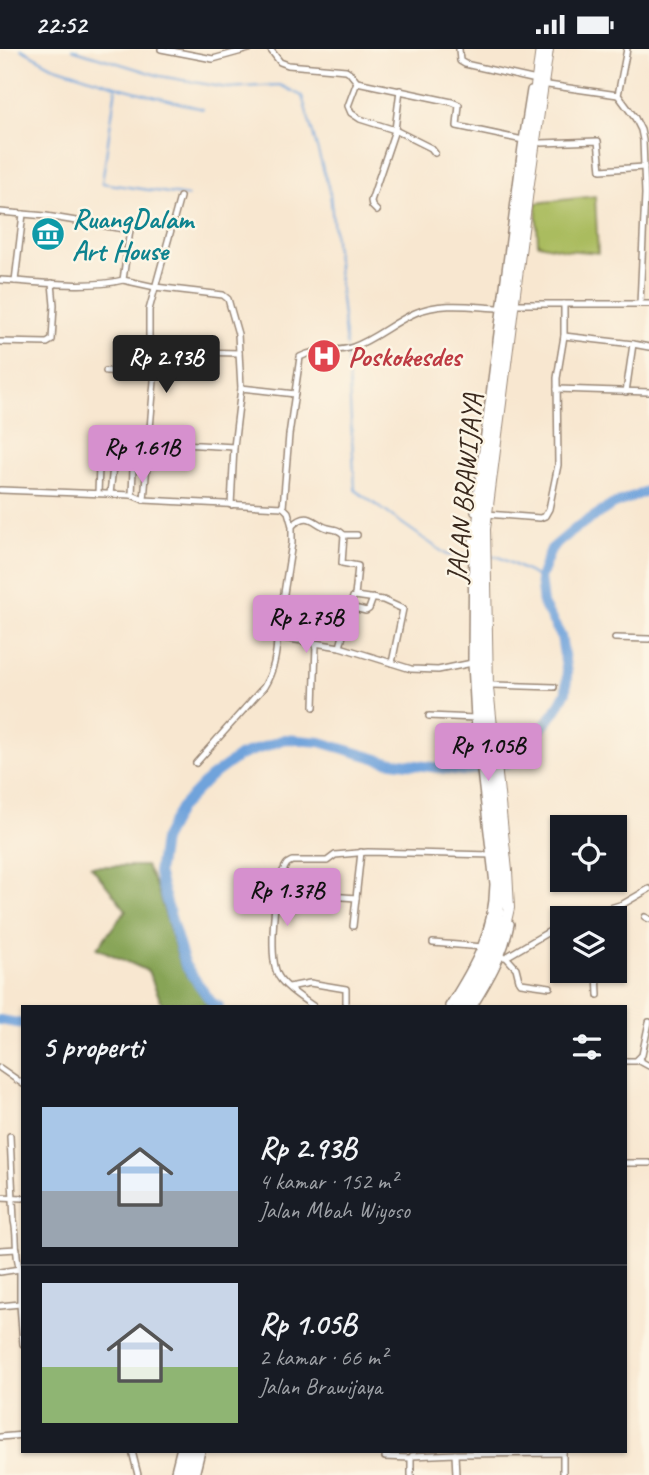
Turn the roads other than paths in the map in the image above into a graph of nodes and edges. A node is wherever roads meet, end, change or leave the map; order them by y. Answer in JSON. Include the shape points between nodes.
{"nodes":[{"id":1,"x":161,"y":49,"type":"edge"},
{"id":2,"x":248,"y":49,"type":"edge"},
{"id":3,"x":271,"y":49,"type":"edge"},
{"id":4,"x":459,"y":49,"type":"edge"},
{"id":5,"x":627,"y":49,"type":"edge"},
{"id":6,"x":545,"y":51,"type":"edge"},
{"id":7,"x":533,"y":79,"type":"junction"},
{"id":8,"x":357,"y":82,"type":"junction"},
{"id":9,"x":548,"y":85,"type":"junction"},
{"id":10,"x":400,"y":90,"type":"junction"},
{"id":11,"x":618,"y":95,"type":"junction"},
{"id":12,"x":395,"y":130,"type":"junction"},
{"id":13,"x":523,"y":140,"type":"junction"},
{"id":14,"x":541,"y":143,"type":"junction"},
{"id":15,"x":435,"y":153,"type":"dead end"},
{"id":16,"x":644,"y":167,"type":"junction"},
{"id":17,"x":647,"y":195,"type":"edge"},
{"id":18,"x":180,"y":197,"type":"dead end"},
{"id":19,"x":377,"y":211,"type":"dead end"},
{"id":20,"x":0,"y":212,"type":"edge"},
{"id":21,"x":23,"y":214,"type":"junction"},
{"id":22,"x":123,"y":279,"type":"junction"},
{"id":23,"x":0,"y":280,"type":"edge"},
{"id":24,"x":15,"y":281,"type":"junction"},
{"id":25,"x":52,"y":283,"type":"junction"},
{"id":26,"x":155,"y":287,"type":"junction"},
{"id":27,"x":519,"y":304,"type":"junction"},
{"id":28,"x":564,"y":304,"type":"junction"},
{"id":29,"x":640,"y":304,"type":"junction"},
{"id":30,"x":649,"y":304,"type":"edge"},
{"id":31,"x":501,"y":308,"type":"junction"},
{"id":32,"x":514,"y":323,"type":"junction"},
{"id":33,"x":564,"y":336,"type":"junction"},
{"id":34,"x":0,"y":342,"type":"edge"},
{"id":35,"x":633,"y":344,"type":"junction"},
{"id":36,"x":649,"y":347,"type":"edge"},
{"id":37,"x":151,"y":351,"type":"junction"},
{"id":38,"x":239,"y":353,"type":"junction"},
{"id":39,"x":106,"y":371,"type":"dead end"},
{"id":40,"x":154,"y":373,"type":"junction"},
{"id":41,"x":241,"y":388,"type":"junction"},
{"id":42,"x":557,"y":389,"type":"junction"},
{"id":43,"x":625,"y":392,"type":"junction"},
{"id":44,"x":649,"y":392,"type":"edge"},
{"id":45,"x":295,"y":394,"type":"junction"},
{"id":46,"x":149,"y":442,"type":"junction"},
{"id":47,"x":234,"y":447,"type":"junction"},
{"id":48,"x":99,"y":467,"type":"dead end"},
{"id":49,"x":113,"y":467,"type":"dead end"},
{"id":50,"x":133,"y":470,"type":"dead end"},
{"id":51,"x":0,"y":489,"type":"edge"},
{"id":52,"x":98,"y":491,"type":"junction"},
{"id":53,"x":111,"y":492,"type":"junction"},
{"id":54,"x":132,"y":495,"type":"junction"},
{"id":55,"x":144,"y":500,"type":"junction"},
{"id":56,"x":231,"y":505,"type":"junction"},
{"id":57,"x":283,"y":507,"type":"junction"},
{"id":58,"x":489,"y":514,"type":"junction"},
{"id":59,"x":292,"y":526,"type":"junction"},
{"id":60,"x":344,"y":535,"type":"junction"},
{"id":61,"x":357,"y":535,"type":"dead end"},
{"id":62,"x":481,"y":581,"type":"junction"},
{"id":63,"x":355,"y":596,"type":"junction"},
{"id":64,"x":373,"y":598,"type":"junction"},
{"id":65,"x":351,"y":607,"type":"junction"},
{"id":66,"x":277,"y":637,"type":"junction"},
{"id":67,"x":615,"y":638,"type":"dead end"},
{"id":68,"x":649,"y":639,"type":"edge"},
{"id":69,"x":316,"y":644,"type":"junction"},
{"id":70,"x":341,"y":647,"type":"junction"},
{"id":71,"x":392,"y":663,"type":"junction"},
{"id":72,"x":472,"y":663,"type":"junction"},
{"id":73,"x":493,"y":685,"type":"junction"},
{"id":74,"x":554,"y":687,"type":"dead end"},
{"id":75,"x":314,"y":706,"type":"dead end"},
{"id":76,"x":429,"y":716,"type":"dead end"},
{"id":77,"x":475,"y":718,"type":"junction"},
{"id":78,"x":490,"y":757,"type":"junction"},
{"id":79,"x":196,"y":763,"type":"dead end"},
{"id":80,"x":495,"y":808,"type":"junction"},
{"id":81,"x":361,"y":852,"type":"junction"},
{"id":82,"x":493,"y":855,"type":"junction"},
{"id":83,"x":649,"y":889,"type":"edge"},
{"id":84,"x":278,"y":892,"type":"junction"},
{"id":85,"x":356,"y":898,"type":"junction"},
{"id":86,"x":619,"y":906,"type":"edge"},
{"id":87,"x":353,"y":926,"type":"dead end"},
{"id":88,"x":550,"y":931,"type":"edge"},
{"id":89,"x":433,"y":943,"type":"dead end"},
{"id":90,"x":483,"y":947,"type":"junction"},
{"id":91,"x":504,"y":957,"type":"junction"},
{"id":92,"x":598,"y":983,"type":"edge"},
{"id":93,"x":289,"y":987,"type":"junction"},
{"id":94,"x":550,"y":988,"type":"dead end"},
{"id":95,"x":598,"y":995,"type":"dead end"},
{"id":96,"x":312,"y":1005,"type":"edge"},
{"id":97,"x":346,"y":1005,"type":"edge"},
{"id":98,"x":450,"y":1005,"type":"edge"},
{"id":99,"x":458,"y":1005,"type":"edge"},
{"id":100,"x":467,"y":1005,"type":"edge"},
{"id":101,"x":473,"y":1005,"type":"edge"},
{"id":102,"x":649,"y":1022,"type":"edge"},
{"id":103,"x":638,"y":1060,"type":"junction"},
{"id":104,"x":627,"y":1061,"type":"edge"},
{"id":105,"x":649,"y":1066,"type":"edge"},
{"id":106,"x":0,"y":1068,"type":"edge"},
{"id":107,"x":21,"y":1083,"type":"edge"},
{"id":108,"x":10,"y":1136,"type":"dead end"},
{"id":109,"x":627,"y":1163,"type":"edge"},
{"id":110,"x":649,"y":1163,"type":"edge"},
{"id":111,"x":0,"y":1197,"type":"edge"},
{"id":112,"x":13,"y":1198,"type":"junction"},
{"id":113,"x":21,"y":1198,"type":"edge"},
{"id":114,"x":17,"y":1249,"type":"junction"},
{"id":115,"x":0,"y":1250,"type":"edge"},
{"id":116,"x":21,"y":1269,"type":"edge"},
{"id":117,"x":0,"y":1272,"type":"edge"},
{"id":118,"x":20,"y":1304,"type":"junction"},
{"id":119,"x":0,"y":1306,"type":"edge"},
{"id":120,"x":21,"y":1317,"type":"edge"},
{"id":121,"x":21,"y":1435,"type":"edge"},
{"id":122,"x":0,"y":1437,"type":"edge"},
{"id":123,"x":132,"y":1453,"type":"edge"},
{"id":124,"x":180,"y":1453,"type":"edge"},
{"id":125,"x":185,"y":1453,"type":"edge"},
{"id":126,"x":194,"y":1453,"type":"edge"},
{"id":127,"x":200,"y":1453,"type":"edge"},
{"id":128,"x":508,"y":1453,"type":"edge"},
{"id":129,"x":563,"y":1453,"type":"edge"},
{"id":130,"x":454,"y":1454,"type":"junction"},
{"id":131,"x":386,"y":1457,"type":"dead end"},
{"id":132,"x":411,"y":1458,"type":"junction"},
{"id":133,"x":138,"y":1475,"type":"edge"},
{"id":134,"x":174,"y":1475,"type":"edge"},
{"id":135,"x":179,"y":1475,"type":"edge"},
{"id":136,"x":188,"y":1475,"type":"edge"},
{"id":137,"x":195,"y":1475,"type":"edge"},
{"id":138,"x":411,"y":1475,"type":"edge"},
{"id":139,"x":456,"y":1475,"type":"edge"},
{"id":140,"x":563,"y":1475,"type":"edge"}],
"edges":[{"from":1,"to":2,"type":"street","via":[[213,59]]},
{"from":3,"to":8,"type":"street","via":[[279,62],[346,70]]},
{"from":4,"to":7,"type":"street","via":[[460,61],[465,64]]},
{"from":5,"to":11,"type":"street"},
{"from":6,"to":7,"type":"street"},
{"from":6,"to":9,"type":"highway"},
{"from":6,"to":32,"type":"highway"},
{"from":6,"to":62,"type":"highway","name":"JALAN BRAWIJAYA","via":[[477,530]]},
{"from":7,"to":13,"type":"street"},
{"from":8,"to":10,"type":"street"},
{"from":8,"to":12,"type":"street","via":[[348,106],[351,113]]},
{"from":9,"to":11,"type":"street"},
{"from":9,"to":14,"type":"highway"},
{"from":10,"to":12,"type":"street"},
{"from":10,"to":13,"type":"street","via":[[459,105],[457,126]]},
{"from":11,"to":16,"type":"street","via":[[641,130]]},
{"from":12,"to":15,"type":"street"},
{"from":12,"to":19,"type":"street","via":[[371,201]]},
{"from":13,"to":31,"type":"street"},
{"from":14,"to":16,"type":"street","via":[[598,141],[601,170]]},
{"from":14,"to":27,"type":"highway"},
{"from":16,"to":17,"type":"street"},
{"from":17,"to":29,"type":"street"},
{"from":18,"to":26,"type":"street"},
{"from":20,"to":21,"type":"street"},
{"from":21,"to":22,"type":"street","via":[[130,230]]},
{"from":21,"to":24,"type":"street"},
{"from":22,"to":25,"type":"street"},
{"from":22,"to":26,"type":"street"},
{"from":23,"to":24,"type":"street"},
{"from":24,"to":25,"type":"street"},
{"from":25,"to":34,"type":"street","via":[[52,340]]},
{"from":26,"to":37,"type":"street","via":[[149,310]]},
{"from":26,"to":38,"type":"street","via":[[223,295],[238,334]]},
{"from":27,"to":28,"type":"street"},
{"from":27,"to":32,"type":"highway"},
{"from":28,"to":29,"type":"street"},
{"from":28,"to":33,"type":"street"},
{"from":29,"to":30,"type":"street"},
{"from":31,"to":45,"type":"street","via":[[443,305],[416,312],[354,347],[307,353],[300,357]]},
{"from":31,"to":62,"type":"street","via":[[472,530]]},
{"from":32,"to":58,"type":"highway","name":"JALAN BRAWIJAYA"},
{"from":33,"to":35,"type":"street"},
{"from":33,"to":42,"type":"street"},
{"from":35,"to":36,"type":"street"},
{"from":35,"to":43,"type":"street"},
{"from":37,"to":38,"type":"street"},
{"from":37,"to":40,"type":"street"},
{"from":38,"to":41,"type":"street"},
{"from":39,"to":40,"type":"street"},
{"from":40,"to":46,"type":"street"},
{"from":41,"to":45,"type":"street"},
{"from":41,"to":47,"type":"street"},
{"from":42,"to":43,"type":"street"},
{"from":42,"to":58,"type":"street","via":[[558,465],[549,509],[540,518]]},
{"from":43,"to":44,"type":"street"},
{"from":45,"to":57,"type":"street"},
{"from":46,"to":47,"type":"street"},
{"from":46,"to":55,"type":"street"},
{"from":47,"to":56,"type":"street"},
{"from":48,"to":52,"type":"street"},
{"from":49,"to":53,"type":"street"},
{"from":50,"to":54,"type":"street"},
{"from":51,"to":52,"type":"street"},
{"from":52,"to":53,"type":"street"},
{"from":53,"to":54,"type":"street"},
{"from":54,"to":55,"type":"street"},
{"from":55,"to":56,"type":"street"},
{"from":56,"to":57,"type":"street"},
{"from":57,"to":59,"type":"street"},
{"from":58,"to":62,"type":"highway","name":"JALAN BRAWIJAYA","via":[[488,556]]},
{"from":59,"to":60,"type":"street","via":[[313,519]]},
{"from":59,"to":66,"type":"street"},
{"from":60,"to":61,"type":"street"},
{"from":60,"to":63,"type":"street","via":[[342,563],[359,567]]},
{"from":62,"to":72,"type":"street"},
{"from":62,"to":73,"type":"highway"},
{"from":62,"to":78,"type":"highway","name":"JALAN BRAWIJAYA","via":[[480,692]]},
{"from":63,"to":64,"type":"street"},
{"from":63,"to":65,"type":"street"},
{"from":64,"to":65,"type":"street","via":[[366,611]]},
{"from":64,"to":71,"type":"street","via":[[402,609]]},
{"from":65,"to":70,"type":"street"},
{"from":66,"to":69,"type":"street"},
{"from":66,"to":79,"type":"street","via":[[269,679]]},
{"from":67,"to":68,"type":"street"},
{"from":69,"to":70,"type":"street"},
{"from":69,"to":75,"type":"street"},
{"from":70,"to":71,"type":"street"},
{"from":71,"to":72,"type":"street","via":[[426,670]]},
{"from":72,"to":77,"type":"street"},
{"from":73,"to":74,"type":"street"},
{"from":73,"to":78,"type":"highway"},
{"from":76,"to":77,"type":"street"},
{"from":77,"to":78,"type":"street"},
{"from":78,"to":80,"type":"highway","name":"JALAN BRAWIJAYA"},
{"from":80,"to":82,"type":"highway","name":"JALAN BRAWIJAYA"},
{"from":80,"to":91,"type":"street","via":[[513,905]]},
{"from":80,"to":100,"type":"highway","name":"JALAN BRAWIJAYA","via":[[509,908],[496,956]]},
{"from":81,"to":82,"type":"street"},
{"from":81,"to":84,"type":"street","via":[[335,855],[327,861],[292,861],[282,871]]},
{"from":81,"to":85,"type":"street"},
{"from":82,"to":90,"type":"street","via":[[494,905]]},
{"from":82,"to":99,"type":"highway","name":"JALAN BRAWIJAYA","via":[[500,888],[498,923],[481,970]]},
{"from":83,"to":86,"type":"street"},
{"from":84,"to":85,"type":"street"},
{"from":84,"to":93,"type":"street","via":[[272,951],[277,975]]},
{"from":85,"to":87,"type":"street"},
{"from":88,"to":91,"type":"street"},
{"from":89,"to":90,"type":"street"},
{"from":90,"to":98,"type":"street"},
{"from":91,"to":94,"type":"street","via":[[516,968],[521,983]]},
{"from":91,"to":101,"type":"street"},
{"from":92,"to":95,"type":"street"},
{"from":93,"to":96,"type":"street"},
{"from":93,"to":97,"type":"street","via":[[310,983],[346,989]]},
{"from":102,"to":103,"type":"street"},
{"from":103,"to":104,"type":"street"},
{"from":103,"to":105,"type":"street"},
{"from":106,"to":107,"type":"street"},
{"from":108,"to":112,"type":"street"},
{"from":109,"to":110,"type":"street"},
{"from":111,"to":112,"type":"street"},
{"from":112,"to":113,"type":"street"},
{"from":112,"to":114,"type":"street"},
{"from":114,"to":115,"type":"street"},
{"from":114,"to":116,"type":"street"},
{"from":116,"to":117,"type":"street"},
{"from":116,"to":118,"type":"street"},
{"from":118,"to":119,"type":"street"},
{"from":118,"to":120,"type":"street"},
{"from":121,"to":122,"type":"street"},
{"from":123,"to":133,"type":"street"},
{"from":124,"to":134,"type":"street"},
{"from":125,"to":135,"type":"highway"},
{"from":126,"to":136,"type":"highway"},
{"from":127,"to":137,"type":"street"},
{"from":128,"to":130,"type":"street"},
{"from":129,"to":140,"type":"street"},
{"from":130,"to":132,"type":"street"},
{"from":130,"to":139,"type":"street"},
{"from":131,"to":132,"type":"street"},
{"from":132,"to":138,"type":"street"}]}
